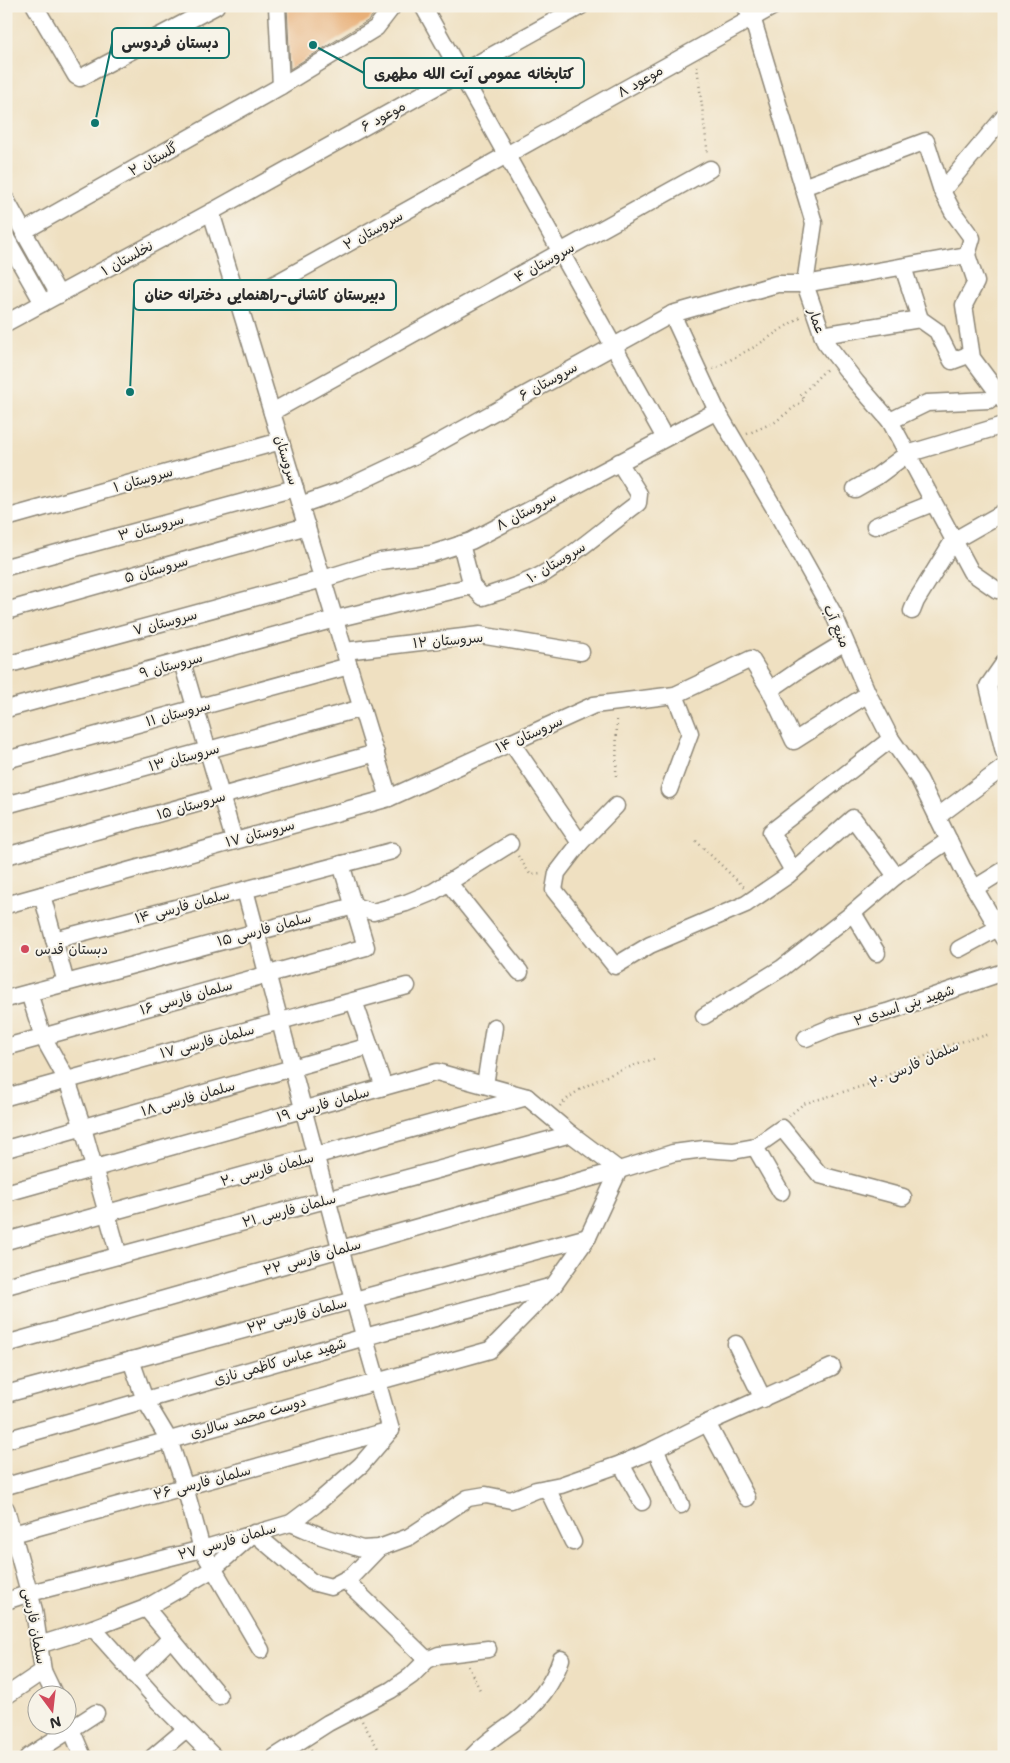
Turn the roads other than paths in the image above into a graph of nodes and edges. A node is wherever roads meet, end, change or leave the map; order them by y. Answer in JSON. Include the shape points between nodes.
{"nodes":[{"id":1,"x":35,"y":6,"type":"edge"},
{"id":2,"x":216,"y":6,"type":"edge"},
{"id":3,"x":277,"y":6,"type":"edge"},
{"id":4,"x":393,"y":6,"type":"edge"},
{"id":5,"x":423,"y":6,"type":"edge"},
{"id":6,"x":580,"y":6,"type":"edge"},
{"id":7,"x":774,"y":6,"type":"edge"},
{"id":8,"x":749,"y":12,"type":"edge"},
{"id":9,"x":460,"y":73,"type":"junction"},
{"id":10,"x":282,"y":86,"type":"junction"},
{"id":11,"x":1004,"y":118,"type":"edge"},
{"id":12,"x":507,"y":156,"type":"junction"},
{"id":13,"x":710,"y":169,"type":"road end"},
{"id":14,"x":803,"y":187,"type":"junction"},
{"id":15,"x":942,"y":191,"type":"junction"},
{"id":16,"x":6,"y":200,"type":"edge"},
{"id":17,"x":211,"y":212,"type":"junction"},
{"id":18,"x":24,"y":231,"type":"junction"},
{"id":19,"x":6,"y":238,"type":"edge"},
{"id":20,"x":561,"y":252,"type":"junction"},
{"id":21,"x":967,"y":255,"type":"junction"},
{"id":22,"x":903,"y":267,"type":"junction"},
{"id":23,"x":805,"y":284,"type":"junction"},
{"id":24,"x":59,"y":295,"type":"junction"},
{"id":25,"x":43,"y":304,"type":"junction"},
{"id":26,"x":239,"y":304,"type":"junction"},
{"id":27,"x":672,"y":314,"type":"junction"},
{"id":28,"x":920,"y":319,"type":"junction"},
{"id":29,"x":6,"y":323,"type":"edge"},
{"id":30,"x":822,"y":335,"type":"junction"},
{"id":31,"x":613,"y":346,"type":"junction"},
{"id":32,"x":971,"y":354,"type":"junction"},
{"id":33,"x":996,"y":400,"type":"edge"},
{"id":34,"x":717,"y":411,"type":"junction"},
{"id":35,"x":272,"y":412,"type":"junction"},
{"id":36,"x":890,"y":422,"type":"junction"},
{"id":37,"x":1004,"y":425,"type":"edge"},
{"id":38,"x":665,"y":438,"type":"junction"},
{"id":39,"x":281,"y":441,"type":"junction"},
{"id":40,"x":907,"y":454,"type":"junction"},
{"id":41,"x":619,"y":462,"type":"junction"},
{"id":42,"x":295,"y":488,"type":"junction"},
{"id":43,"x":855,"y":489,"type":"dead end"},
{"id":44,"x":933,"y":503,"type":"junction"},
{"id":45,"x":300,"y":505,"type":"junction"},
{"id":46,"x":1004,"y":512,"type":"edge"},
{"id":47,"x":6,"y":518,"type":"edge"},
{"id":48,"x":307,"y":526,"type":"junction"},
{"id":49,"x":875,"y":526,"type":"dead end"},
{"id":50,"x":953,"y":541,"type":"junction"},
{"id":51,"x":461,"y":544,"type":"junction"},
{"id":52,"x":6,"y":568,"type":"edge"},
{"id":53,"x":323,"y":579,"type":"junction"},
{"id":54,"x":472,"y":586,"type":"junction"},
{"id":55,"x":997,"y":590,"type":"dead end"},
{"id":56,"x":6,"y":611,"type":"edge"},
{"id":57,"x":912,"y":611,"type":"dead end"},
{"id":58,"x":335,"y":619,"type":"junction"},
{"id":59,"x":845,"y":642,"type":"junction"},
{"id":60,"x":581,"y":652,"type":"dead end"},
{"id":61,"x":347,"y":658,"type":"junction"},
{"id":62,"x":182,"y":662,"type":"junction"},
{"id":63,"x":1004,"y":663,"type":"edge"},
{"id":64,"x":6,"y":665,"type":"edge"},
{"id":65,"x":770,"y":690,"type":"junction"},
{"id":66,"x":868,"y":694,"type":"junction"},
{"id":67,"x":675,"y":695,"type":"junction"},
{"id":68,"x":195,"y":708,"type":"junction"},
{"id":69,"x":362,"y":708,"type":"junction"},
{"id":70,"x":6,"y":709,"type":"edge"},
{"id":71,"x":892,"y":739,"type":"junction"},
{"id":72,"x":511,"y":742,"type":"junction"},
{"id":73,"x":208,"y":750,"type":"junction"},
{"id":74,"x":1004,"y":752,"type":"edge"},
{"id":75,"x":376,"y":753,"type":"junction"},
{"id":76,"x":6,"y":760,"type":"edge"},
{"id":77,"x":1004,"y":767,"type":"edge"},
{"id":78,"x":669,"y":790,"type":"dead end"},
{"id":79,"x":221,"y":796,"type":"junction"},
{"id":80,"x":389,"y":798,"type":"junction"},
{"id":81,"x":6,"y":805,"type":"edge"},
{"id":82,"x":616,"y":806,"type":"dead end"},
{"id":83,"x":937,"y":816,"type":"junction"},
{"id":84,"x":234,"y":840,"type":"junction"},
{"id":85,"x":949,"y":840,"type":"junction"},
{"id":86,"x":580,"y":843,"type":"junction"},
{"id":87,"x":510,"y":844,"type":"road end"},
{"id":88,"x":392,"y":851,"type":"dead end"},
{"id":89,"x":6,"y":856,"type":"edge"},
{"id":90,"x":341,"y":864,"type":"junction"},
{"id":91,"x":1004,"y":870,"type":"edge"},
{"id":92,"x":793,"y":871,"type":"junction"},
{"id":93,"x":896,"y":876,"type":"junction"},
{"id":94,"x":448,"y":882,"type":"junction"},
{"id":95,"x":975,"y":888,"type":"junction"},
{"id":96,"x":245,"y":890,"type":"junction"},
{"id":97,"x":42,"y":895,"type":"junction"},
{"id":98,"x":6,"y":905,"type":"edge"},
{"id":99,"x":354,"y":906,"type":"junction"},
{"id":100,"x":853,"y":913,"type":"junction"},
{"id":101,"x":256,"y":931,"type":"junction"},
{"id":102,"x":1001,"y":933,"type":"edge"},
{"id":103,"x":54,"y":940,"type":"junction"},
{"id":104,"x":959,"y":949,"type":"dead end"},
{"id":105,"x":877,"y":953,"type":"dead end"},
{"id":106,"x":520,"y":972,"type":"dead end"},
{"id":107,"x":1004,"y":972,"type":"edge"},
{"id":108,"x":267,"y":975,"type":"junction"},
{"id":109,"x":66,"y":983,"type":"junction"},
{"id":110,"x":407,"y":986,"type":"dead end"},
{"id":111,"x":29,"y":993,"type":"junction"},
{"id":112,"x":6,"y":999,"type":"edge"},
{"id":113,"x":354,"y":1000,"type":"junction"},
{"id":114,"x":704,"y":1016,"type":"dead end"},
{"id":115,"x":280,"y":1021,"type":"junction"},
{"id":116,"x":494,"y":1027,"type":"dead end"},
{"id":117,"x":43,"y":1037,"type":"junction"},
{"id":118,"x":806,"y":1038,"type":"dead end"},
{"id":119,"x":370,"y":1046,"type":"junction"},
{"id":120,"x":6,"y":1047,"type":"edge"},
{"id":121,"x":293,"y":1069,"type":"junction"},
{"id":122,"x":67,"y":1080,"type":"junction"},
{"id":123,"x":485,"y":1085,"type":"junction"},
{"id":124,"x":384,"y":1087,"type":"junction"},
{"id":125,"x":6,"y":1097,"type":"edge"},
{"id":126,"x":528,"y":1097,"type":"junction"},
{"id":127,"x":304,"y":1110,"type":"junction"},
{"id":128,"x":83,"y":1128,"type":"junction"},
{"id":129,"x":571,"y":1134,"type":"junction"},
{"id":130,"x":755,"y":1148,"type":"junction"},
{"id":131,"x":6,"y":1150,"type":"edge"},
{"id":132,"x":316,"y":1155,"type":"junction"},
{"id":133,"x":95,"y":1168,"type":"junction"},
{"id":134,"x":619,"y":1170,"type":"junction"},
{"id":135,"x":781,"y":1192,"type":"dead end"},
{"id":136,"x":6,"y":1193,"type":"edge"},
{"id":137,"x":903,"y":1197,"type":"dead end"},
{"id":138,"x":328,"y":1200,"type":"junction"},
{"id":139,"x":107,"y":1213,"type":"junction"},
{"id":140,"x":588,"y":1237,"type":"junction"},
{"id":141,"x":6,"y":1241,"type":"edge"},
{"id":142,"x":341,"y":1249,"type":"junction"},
{"id":143,"x":119,"y":1256,"type":"junction"},
{"id":144,"x":554,"y":1285,"type":"junction"},
{"id":145,"x":6,"y":1286,"type":"edge"},
{"id":146,"x":354,"y":1300,"type":"junction"},
{"id":147,"x":365,"y":1337,"type":"junction"},
{"id":148,"x":6,"y":1344,"type":"edge"},
{"id":149,"x":736,"y":1344,"type":"dead end"},
{"id":150,"x":131,"y":1360,"type":"junction"},
{"id":151,"x":832,"y":1367,"type":"dead end"},
{"id":152,"x":378,"y":1381,"type":"junction"},
{"id":153,"x":6,"y":1394,"type":"edge"},
{"id":154,"x":763,"y":1399,"type":"junction"},
{"id":155,"x":145,"y":1400,"type":"junction"},
{"id":156,"x":707,"y":1423,"type":"junction"},
{"id":157,"x":391,"y":1430,"type":"junction"},
{"id":158,"x":6,"y":1440,"type":"edge"},
{"id":159,"x":169,"y":1440,"type":"junction"},
{"id":160,"x":655,"y":1449,"type":"junction"},
{"id":161,"x":621,"y":1464,"type":"junction"},
{"id":162,"x":6,"y":1486,"type":"edge"},
{"id":163,"x":185,"y":1487,"type":"junction"},
{"id":164,"x":547,"y":1488,"type":"junction"},
{"id":165,"x":748,"y":1498,"type":"dead end"},
{"id":166,"x":642,"y":1502,"type":"dead end"},
{"id":167,"x":681,"y":1505,"type":"dead end"},
{"id":168,"x":6,"y":1509,"type":"edge"},
{"id":169,"x":291,"y":1523,"type":"junction"},
{"id":170,"x":254,"y":1533,"type":"junction"},
{"id":171,"x":13,"y":1534,"type":"junction"},
{"id":172,"x":573,"y":1542,"type":"dead end"},
{"id":173,"x":379,"y":1548,"type":"junction"},
{"id":174,"x":202,"y":1549,"type":"junction"},
{"id":175,"x":212,"y":1569,"type":"junction"},
{"id":176,"x":345,"y":1580,"type":"junction"},
{"id":177,"x":30,"y":1593,"type":"junction"},
{"id":178,"x":6,"y":1601,"type":"edge"},
{"id":179,"x":146,"y":1608,"type":"junction"},
{"id":180,"x":93,"y":1628,"type":"junction"},
{"id":181,"x":171,"y":1638,"type":"junction"},
{"id":182,"x":39,"y":1644,"type":"junction"},
{"id":183,"x":488,"y":1649,"type":"dead end"},
{"id":184,"x":261,"y":1650,"type":"dead end"},
{"id":185,"x":562,"y":1659,"type":"dead end"},
{"id":186,"x":427,"y":1660,"type":"junction"},
{"id":187,"x":43,"y":1671,"type":"junction"},
{"id":188,"x":134,"y":1675,"type":"junction"},
{"id":189,"x":50,"y":1686,"type":"edge"},
{"id":190,"x":6,"y":1696,"type":"edge"},
{"id":191,"x":219,"y":1696,"type":"dead end"},
{"id":192,"x":96,"y":1713,"type":"dead end"},
{"id":193,"x":78,"y":1721,"type":"edge"},
{"id":194,"x":186,"y":1729,"type":"junction"},
{"id":195,"x":55,"y":1736,"type":"edge"},
{"id":196,"x":74,"y":1736,"type":"edge"},
{"id":197,"x":28,"y":1757,"type":"edge"},
{"id":198,"x":83,"y":1757,"type":"edge"},
{"id":199,"x":153,"y":1757,"type":"edge"},
{"id":200,"x":214,"y":1757,"type":"edge"},
{"id":201,"x":275,"y":1757,"type":"edge"},
{"id":202,"x":472,"y":1757,"type":"edge"}],
"edges":[{"from":1,"to":2,"type":"street","via":[[80,78]]},
{"from":3,"to":10,"type":"street"},
{"from":4,"to":10,"type":"street","name":"گلستان ۲","via":[[376,28]]},
{"from":5,"to":9,"type":"street"},
{"from":6,"to":9,"type":"street","name":"موعود ۶"},
{"from":7,"to":8,"type":"street","name":"موعود ۸"},
{"from":8,"to":12,"type":"street","name":"موعود ۸","via":[[694,50]]},
{"from":8,"to":14,"type":"street","name":"عمار"},
{"from":9,"to":12,"type":"street"},
{"from":9,"to":17,"type":"street","name":"موعود ۶"},
{"from":10,"to":18,"type":"street","name":"گلستان ۲"},
{"from":11,"to":15,"type":"street"},
{"from":12,"to":20,"type":"street"},
{"from":12,"to":26,"type":"street","name":"سروستان ۲"},
{"from":13,"to":20,"type":"street","name":"سروستان ۴"},
{"from":14,"to":15,"type":"street","via":[[926,141]]},
{"from":14,"to":23,"type":"street","name":"عمار","via":[[814,223]]},
{"from":15,"to":21,"type":"street","via":[[952,212],[972,238]]},
{"from":16,"to":18,"type":"street"},
{"from":17,"to":24,"type":"street","name":"نخلستان ۱"},
{"from":17,"to":26,"type":"street","name":"سروستان"},
{"from":18,"to":24,"type":"street"},
{"from":19,"to":25,"type":"street"},
{"from":20,"to":31,"type":"street"},
{"from":20,"to":35,"type":"street","name":"سروستان ۴"},
{"from":21,"to":22,"type":"street","name":"سروستان ۶"},
{"from":21,"to":32,"type":"street","via":[[976,282],[964,305]]},
{"from":22,"to":23,"type":"street","name":"سروستان ۶"},
{"from":22,"to":28,"type":"street"},
{"from":23,"to":27,"type":"street","name":"سروستان ۶","via":[[777,284]]},
{"from":23,"to":30,"type":"street","name":"عمار"},
{"from":24,"to":25,"type":"street","name":"نخلستان ۱"},
{"from":25,"to":29,"type":"street","name":"نخلستان ۱"},
{"from":26,"to":35,"type":"street","name":"سروستان"},
{"from":27,"to":31,"type":"street","name":"سروستان ۶"},
{"from":27,"to":34,"type":"street","name":"منبع آب"},
{"from":28,"to":30,"type":"street"},
{"from":28,"to":32,"type":"street","via":[[937,331],[952,361]]},
{"from":30,"to":36,"type":"street","name":"عمار","via":[[838,360]]},
{"from":31,"to":38,"type":"street"},
{"from":31,"to":45,"type":"street","name":"سروستان ۶","via":[[418,454],[340,491]]},
{"from":32,"to":33,"type":"street"},
{"from":33,"to":36,"type":"street","via":[[927,402]]},
{"from":34,"to":38,"type":"street","name":"سروستان ۸"},
{"from":34,"to":59,"type":"street","name":"منبع آب","via":[[833,612]]},
{"from":35,"to":39,"type":"street","name":"سروستان"},
{"from":36,"to":40,"type":"street","name":"عمار"},
{"from":37,"to":40,"type":"street"},
{"from":38,"to":41,"type":"street","name":"سروستان ۸"},
{"from":39,"to":42,"type":"street","name":"سروستان"},
{"from":39,"to":47,"type":"street","name":"سروستان ۱"},
{"from":40,"to":43,"type":"street","via":[[876,478]]},
{"from":40,"to":44,"type":"street","name":"عمار"},
{"from":41,"to":51,"type":"street","name":"سروستان ۸"},
{"from":41,"to":54,"type":"street","name":"سروستان ۱۰","via":[[639,494],[638,503],[542,574],[483,597]]},
{"from":42,"to":45,"type":"street","name":"سروستان"},
{"from":42,"to":52,"type":"street","name":"سروستان ۳"},
{"from":44,"to":49,"type":"street"},
{"from":44,"to":50,"type":"street","name":"عمار"},
{"from":45,"to":48,"type":"street","name":"سروستان"},
{"from":46,"to":50,"type":"street"},
{"from":48,"to":53,"type":"street","name":"سروستان"},
{"from":48,"to":56,"type":"street","name":"سروستان ۵"},
{"from":50,"to":55,"type":"street","name":"عمار","via":[[971,572]]},
{"from":50,"to":57,"type":"street"},
{"from":51,"to":53,"type":"street","name":"سروستان ۸","via":[[431,554],[381,560]]},
{"from":51,"to":54,"type":"street"},
{"from":53,"to":58,"type":"street","name":"سروستان"},
{"from":53,"to":64,"type":"street","name":"سروستان ۷"},
{"from":54,"to":58,"type":"street"},
{"from":58,"to":61,"type":"street","name":"سروستان"},
{"from":58,"to":62,"type":"street","name":"سروستان ۹"},
{"from":59,"to":65,"type":"street"},
{"from":59,"to":66,"type":"street","name":"منبع آب"},
{"from":60,"to":61,"type":"street","name":"سروستان ۱۲","via":[[480,635]]},
{"from":61,"to":68,"type":"street","name":"سروستان ۱۱"},
{"from":61,"to":69,"type":"street","name":"سروستان"},
{"from":62,"to":68,"type":"street"},
{"from":62,"to":70,"type":"street","name":"سروستان ۹"},
{"from":63,"to":74,"type":"street","via":[[988,686]]},
{"from":65,"to":66,"type":"street","via":[[794,741]]},
{"from":65,"to":67,"type":"street","name":"سروستان ۱۴","via":[[751,659]]},
{"from":66,"to":71,"type":"street","name":"منبع آب"},
{"from":67,"to":72,"type":"street","name":"سروستان ۱۴","via":[[594,704]]},
{"from":67,"to":78,"type":"street","via":[[690,733]]},
{"from":68,"to":73,"type":"street"},
{"from":68,"to":76,"type":"street","name":"سروستان ۱۱"},
{"from":69,"to":73,"type":"street","name":"سروستان ۱۳"},
{"from":69,"to":75,"type":"street"},
{"from":71,"to":83,"type":"street","name":"منبع آب","via":[[919,779]]},
{"from":71,"to":92,"type":"street","via":[[772,832]]},
{"from":72,"to":80,"type":"street","name":"سروستان ۱۴"},
{"from":72,"to":86,"type":"street"},
{"from":73,"to":79,"type":"street"},
{"from":73,"to":81,"type":"street","name":"سروستان ۱۳"},
{"from":75,"to":79,"type":"street","name":"سروستان ۱۵"},
{"from":75,"to":80,"type":"street"},
{"from":77,"to":83,"type":"street"},
{"from":79,"to":84,"type":"street"},
{"from":79,"to":89,"type":"street","name":"سروستان ۱۵"},
{"from":80,"to":84,"type":"street","name":"سروستان ۱۷"},
{"from":82,"to":86,"type":"street"},
{"from":83,"to":85,"type":"street","name":"منبع آب"},
{"from":84,"to":97,"type":"street","name":"سروستان ۱۷"},
{"from":85,"to":93,"type":"street"},
{"from":85,"to":95,"type":"street","name":"منبع آب"},
{"from":86,"to":92,"type":"street","via":[[557,873],[554,890],[615,966],[650,945],[746,904]]},
{"from":87,"to":94,"type":"street","name":"سلمان فارسی ۱۵"},
{"from":88,"to":90,"type":"street","name":"سلمان فارسی ۱۴"},
{"from":90,"to":96,"type":"street","name":"سلمان فارسی ۱۴"},
{"from":90,"to":99,"type":"street"},
{"from":91,"to":95,"type":"street"},
{"from":92,"to":93,"type":"street","via":[[853,818]]},
{"from":93,"to":100,"type":"street"},
{"from":94,"to":99,"type":"street","name":"سلمان فارسی ۱۵","via":[[406,903],[373,912]]},
{"from":94,"to":106,"type":"street"},
{"from":95,"to":102,"type":"street","name":"منبع آب"},
{"from":96,"to":101,"type":"street"},
{"from":96,"to":103,"type":"street","name":"سلمان فارسی ۱۴"},
{"from":97,"to":98,"type":"street"},
{"from":97,"to":103,"type":"street"},
{"from":99,"to":101,"type":"street","name":"سلمان فارسی ۱۵"},
{"from":99,"to":108,"type":"street","name":"سلمان فارسی ۱۶","via":[[366,947]]},
{"from":100,"to":105,"type":"street"},
{"from":100,"to":114,"type":"street","via":[[782,968]]},
{"from":101,"to":108,"type":"street"},
{"from":101,"to":109,"type":"street","name":"سلمان فارسی ۱۵"},
{"from":102,"to":104,"type":"street"},
{"from":103,"to":109,"type":"street"},
{"from":107,"to":118,"type":"street","name":"شهید بنی اسدی ۲"},
{"from":108,"to":115,"type":"street"},
{"from":108,"to":117,"type":"street","name":"سلمان فارسی ۱۶"},
{"from":109,"to":111,"type":"street","name":"سلمان فارسی ۱۵"},
{"from":110,"to":113,"type":"street","name":"سلمان فارسی ۱۷"},
{"from":111,"to":112,"type":"street","name":"سلمان فارسی ۱۵"},
{"from":111,"to":117,"type":"street"},
{"from":113,"to":115,"type":"street","name":"سلمان فارسی ۱۷"},
{"from":113,"to":119,"type":"street"},
{"from":115,"to":121,"type":"street"},
{"from":115,"to":122,"type":"street","name":"سلمان فارسی ۱۷"},
{"from":116,"to":123,"type":"street"},
{"from":117,"to":120,"type":"street","name":"سلمان فارسی ۱۶"},
{"from":117,"to":122,"type":"street"},
{"from":119,"to":121,"type":"street","name":"سلمان فارسی ۱۸"},
{"from":119,"to":124,"type":"street"},
{"from":121,"to":127,"type":"street"},
{"from":121,"to":128,"type":"street","name":"سلمان فارسی ۱۸"},
{"from":122,"to":125,"type":"street","name":"سلمان فارسی ۱۷"},
{"from":122,"to":128,"type":"street"},
{"from":123,"to":124,"type":"street","name":"سلمان فارسی ۱۹","via":[[437,1072]]},
{"from":123,"to":126,"type":"street","name":"سلمان فارسی ۱۹"},
{"from":124,"to":127,"type":"street","name":"سلمان فارسی ۱۹"},
{"from":126,"to":129,"type":"street","name":"سلمان فارسی ۱۹"},
{"from":126,"to":132,"type":"street","name":"سلمان فارسی ۲۰"},
{"from":127,"to":132,"type":"street"},
{"from":127,"to":133,"type":"street","name":"سلمان فارسی ۱۹"},
{"from":128,"to":131,"type":"street","name":"سلمان فارسی ۱۸"},
{"from":128,"to":133,"type":"street"},
{"from":129,"to":134,"type":"street","name":"سلمان فارسی ۱۹"},
{"from":129,"to":138,"type":"street","name":"سلمان فارسی ۲۱"},
{"from":130,"to":134,"type":"street","via":[[673,1153]]},
{"from":130,"to":135,"type":"street"},
{"from":130,"to":137,"type":"street","via":[[782,1128],[820,1175]]},
{"from":132,"to":138,"type":"street"},
{"from":132,"to":139,"type":"street","name":"سلمان فارسی ۲۰"},
{"from":133,"to":136,"type":"street","name":"سلمان فارسی ۱۹"},
{"from":133,"to":139,"type":"street"},
{"from":134,"to":140,"type":"street"},
{"from":134,"to":142,"type":"street","name":"سلمان فارسی ۲۲"},
{"from":138,"to":142,"type":"street"},
{"from":138,"to":143,"type":"street","name":"سلمان فارسی ۲۱"},
{"from":139,"to":141,"type":"street","name":"سلمان فارسی ۲۰"},
{"from":139,"to":143,"type":"street"},
{"from":140,"to":144,"type":"street"},
{"from":140,"to":146,"type":"street","name":"سلمان فارسی ۲۳"},
{"from":142,"to":146,"type":"street"},
{"from":142,"to":148,"type":"street","name":"سلمان فارسی ۲۲"},
{"from":143,"to":145,"type":"street","name":"سلمان فارسی ۲۱"},
{"from":144,"to":147,"type":"street","name":"شهید عباس کاظمی نازی"},
{"from":144,"to":152,"type":"street","name":"دوست محمد سالاری","via":[[490,1350]]},
{"from":146,"to":147,"type":"street"},
{"from":146,"to":150,"type":"street","name":"سلمان فارسی ۲۳"},
{"from":147,"to":152,"type":"street"},
{"from":147,"to":155,"type":"street","name":"شهید عباس کاظمی نازی"},
{"from":149,"to":154,"type":"street"},
{"from":150,"to":153,"type":"street","name":"سلمان فارسی ۲۳"},
{"from":150,"to":155,"type":"street"},
{"from":151,"to":154,"type":"street"},
{"from":152,"to":157,"type":"street"},
{"from":152,"to":159,"type":"street","name":"دوست محمد سالاری"},
{"from":154,"to":156,"type":"street"},
{"from":155,"to":158,"type":"street","name":"شهید عباس کاظمی نازی"},
{"from":155,"to":159,"type":"street"},
{"from":156,"to":160,"type":"street"},
{"from":156,"to":165,"type":"street"},
{"from":157,"to":163,"type":"street","name":"سلمان فارسی ۲۶"},
{"from":157,"to":169,"type":"street","name":"سلمان فارسی ۲۷","via":[[361,1465]]},
{"from":159,"to":162,"type":"street","name":"دوست محمد سالاری"},
{"from":159,"to":163,"type":"street"},
{"from":160,"to":161,"type":"street"},
{"from":160,"to":167,"type":"street"},
{"from":161,"to":164,"type":"street"},
{"from":161,"to":166,"type":"street"},
{"from":163,"to":171,"type":"street","name":"سلمان فارسی ۲۶"},
{"from":163,"to":174,"type":"street"},
{"from":164,"to":172,"type":"street"},
{"from":164,"to":173,"type":"street","via":[[511,1500],[486,1495],[468,1498],[409,1537]]},
{"from":168,"to":171,"type":"street","name":"سلمان فارسی"},
{"from":169,"to":170,"type":"street","name":"سلمان فارسی ۲۷"},
{"from":169,"to":173,"type":"street","via":[[362,1549]]},
{"from":170,"to":174,"type":"street","name":"سلمان فارسی ۲۷"},
{"from":170,"to":175,"type":"street"},
{"from":170,"to":176,"type":"street","via":[[312,1582],[331,1587]]},
{"from":171,"to":177,"type":"street","name":"سلمان فارسی"},
{"from":173,"to":176,"type":"street"},
{"from":174,"to":175,"type":"street"},
{"from":174,"to":177,"type":"street","name":"سلمان فارسی ۲۷"},
{"from":175,"to":179,"type":"street"},
{"from":175,"to":184,"type":"street"},
{"from":176,"to":186,"type":"street"},
{"from":177,"to":178,"type":"street","name":"سلمان فارسی ۲۷"},
{"from":177,"to":182,"type":"street","name":"سلمان فارسی"},
{"from":179,"to":180,"type":"street"},
{"from":179,"to":181,"type":"street"},
{"from":180,"to":182,"type":"street"},
{"from":180,"to":188,"type":"street"},
{"from":181,"to":188,"type":"street"},
{"from":181,"to":191,"type":"street"},
{"from":182,"to":187,"type":"street","name":"سلمان فارسی"},
{"from":183,"to":186,"type":"street","via":[[460,1651]]},
{"from":185,"to":202,"type":"street","via":[[538,1699]]},
{"from":186,"to":201,"type":"street","via":[[390,1690],[328,1723]]},
{"from":187,"to":189,"type":"street"},
{"from":187,"to":190,"type":"street","name":"سلمان فارسی"},
{"from":188,"to":194,"type":"street"},
{"from":192,"to":193,"type":"street"},
{"from":194,"to":199,"type":"street"},
{"from":194,"to":200,"type":"street"},
{"from":195,"to":197,"type":"street"},
{"from":196,"to":198,"type":"street"}]}
